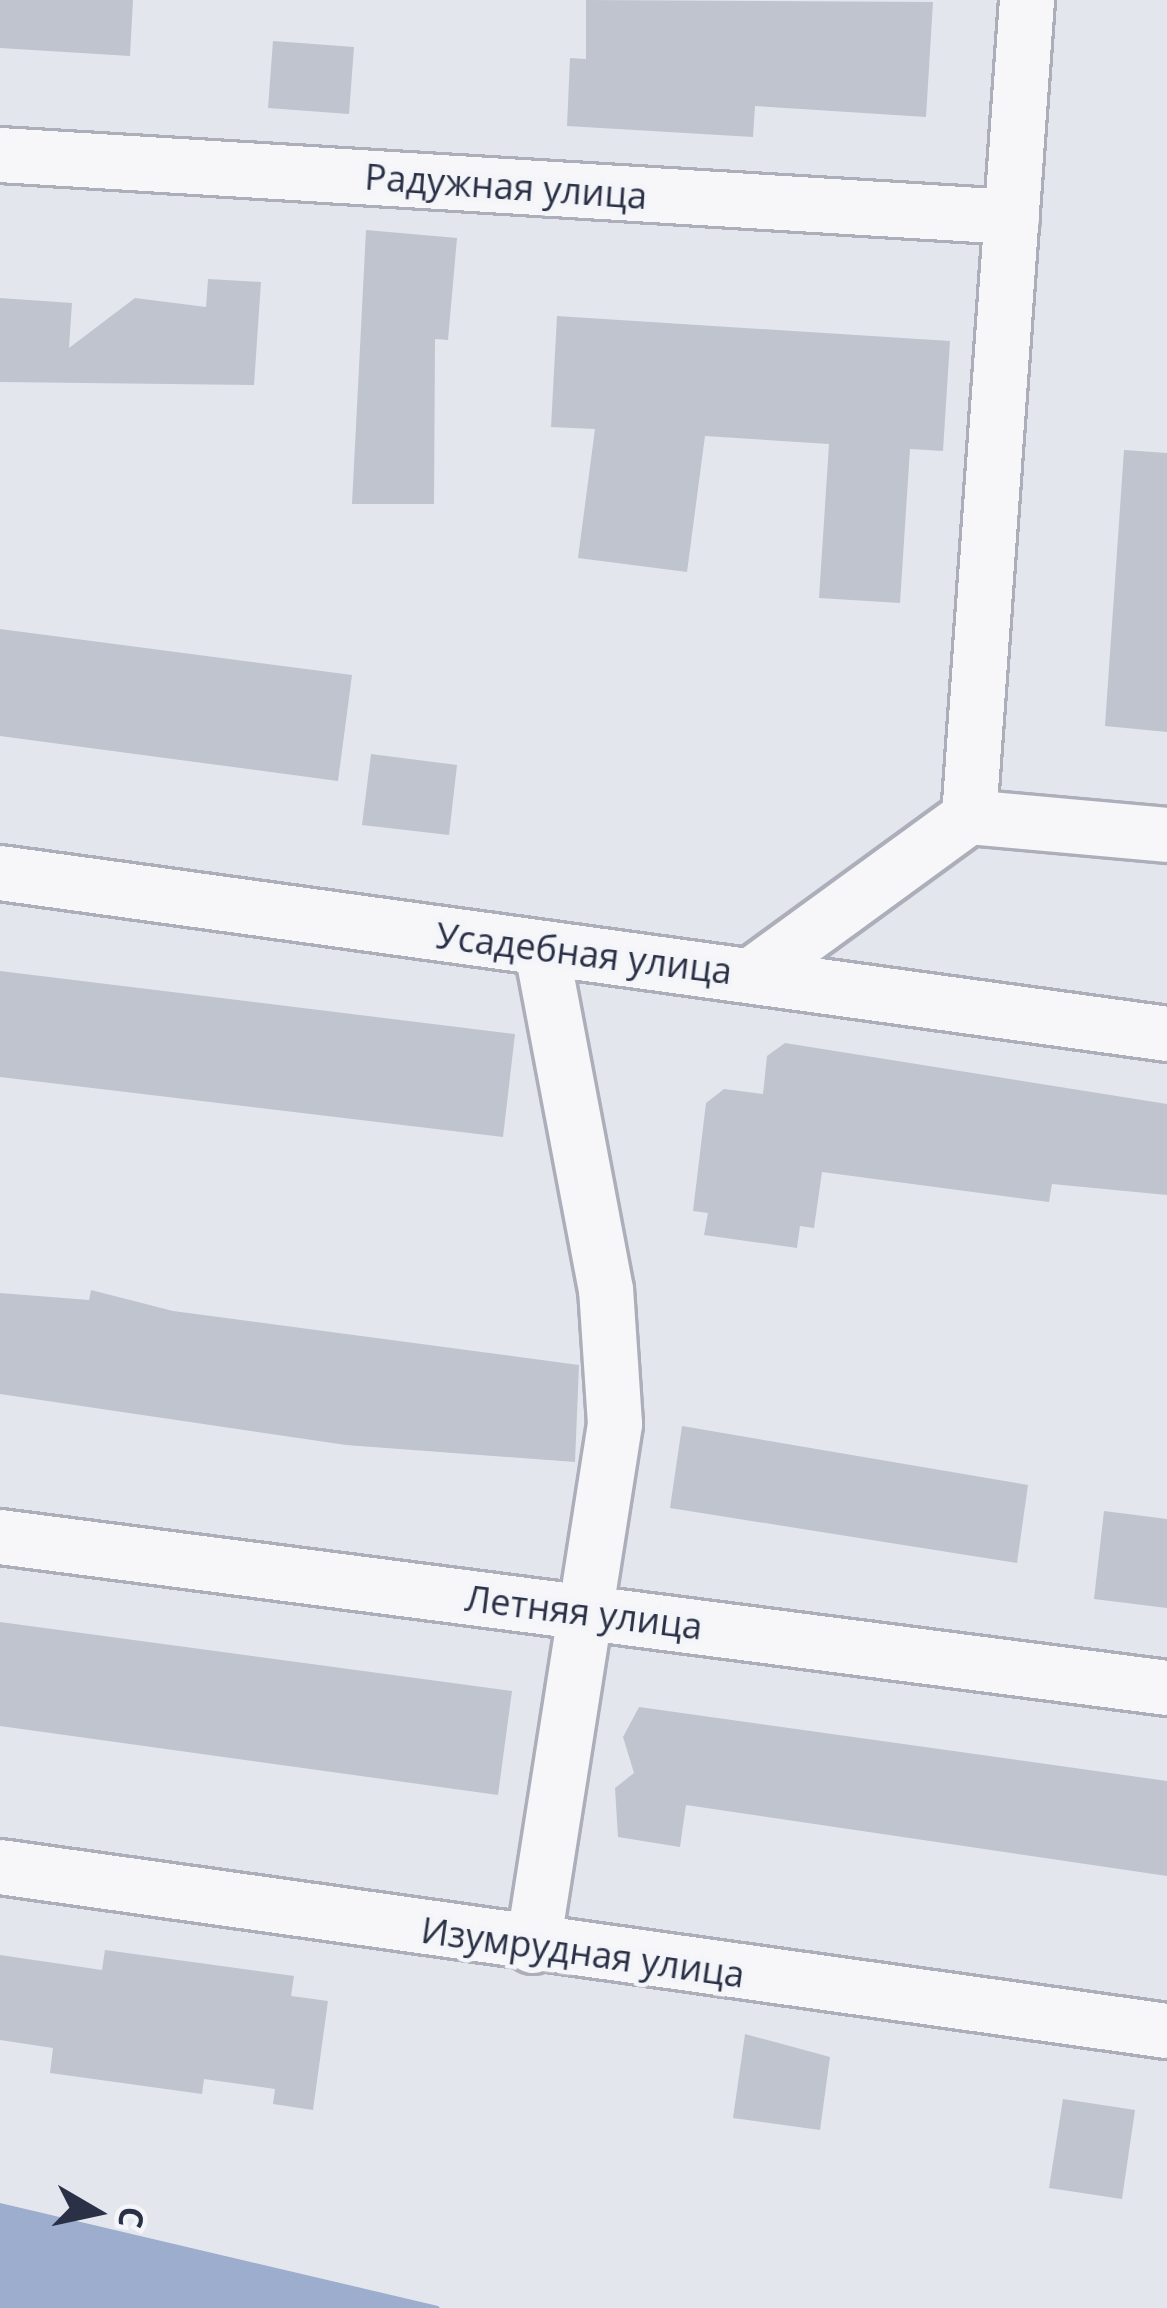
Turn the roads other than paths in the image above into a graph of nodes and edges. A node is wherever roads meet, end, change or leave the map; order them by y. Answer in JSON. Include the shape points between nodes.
{"nodes":[{"id":1,"x":1027,"y":0,"type":"edge"},
{"id":2,"x":0,"y":155,"type":"edge"},
{"id":3,"x":1012,"y":217,"type":"junction"},
{"id":4,"x":969,"y":817,"type":"junction"},
{"id":5,"x":1167,"y":835,"type":"edge"},
{"id":6,"x":0,"y":873,"type":"edge"},
{"id":7,"x":542,"y":952,"type":"junction"},
{"id":8,"x":754,"y":974,"type":"junction"},
{"id":9,"x":1167,"y":1034,"type":"edge"},
{"id":10,"x":0,"y":1537,"type":"edge"},
{"id":11,"x":588,"y":1612,"type":"junction"},
{"id":12,"x":1167,"y":1688,"type":"edge"},
{"id":13,"x":0,"y":1867,"type":"edge"},
{"id":14,"x":533,"y":1946,"type":"junction"},
{"id":15,"x":1167,"y":2031,"type":"edge"}],
"edges":[{"from":1,"to":3,"type":"street"},
{"from":2,"to":3,"type":"street","name":"Радужная улица"},
{"from":3,"to":4,"type":"street"},
{"from":4,"to":5,"type":"street"},
{"from":4,"to":8,"type":"street"},
{"from":6,"to":7,"type":"street","name":"Усадебная улица"},
{"from":7,"to":8,"type":"street","name":"Усадебная улица"},
{"from":7,"to":11,"type":"street","via":[[606,1290],[615,1424]]},
{"from":8,"to":9,"type":"street","name":"Усадебная улица"},
{"from":10,"to":11,"type":"street","name":"Летняя улица"},
{"from":11,"to":12,"type":"street","name":"Летняя улица"},
{"from":11,"to":14,"type":"street"},
{"from":13,"to":14,"type":"street","name":"Изумрудная улица"},
{"from":14,"to":15,"type":"street","name":"Изумрудная улица"}]}
